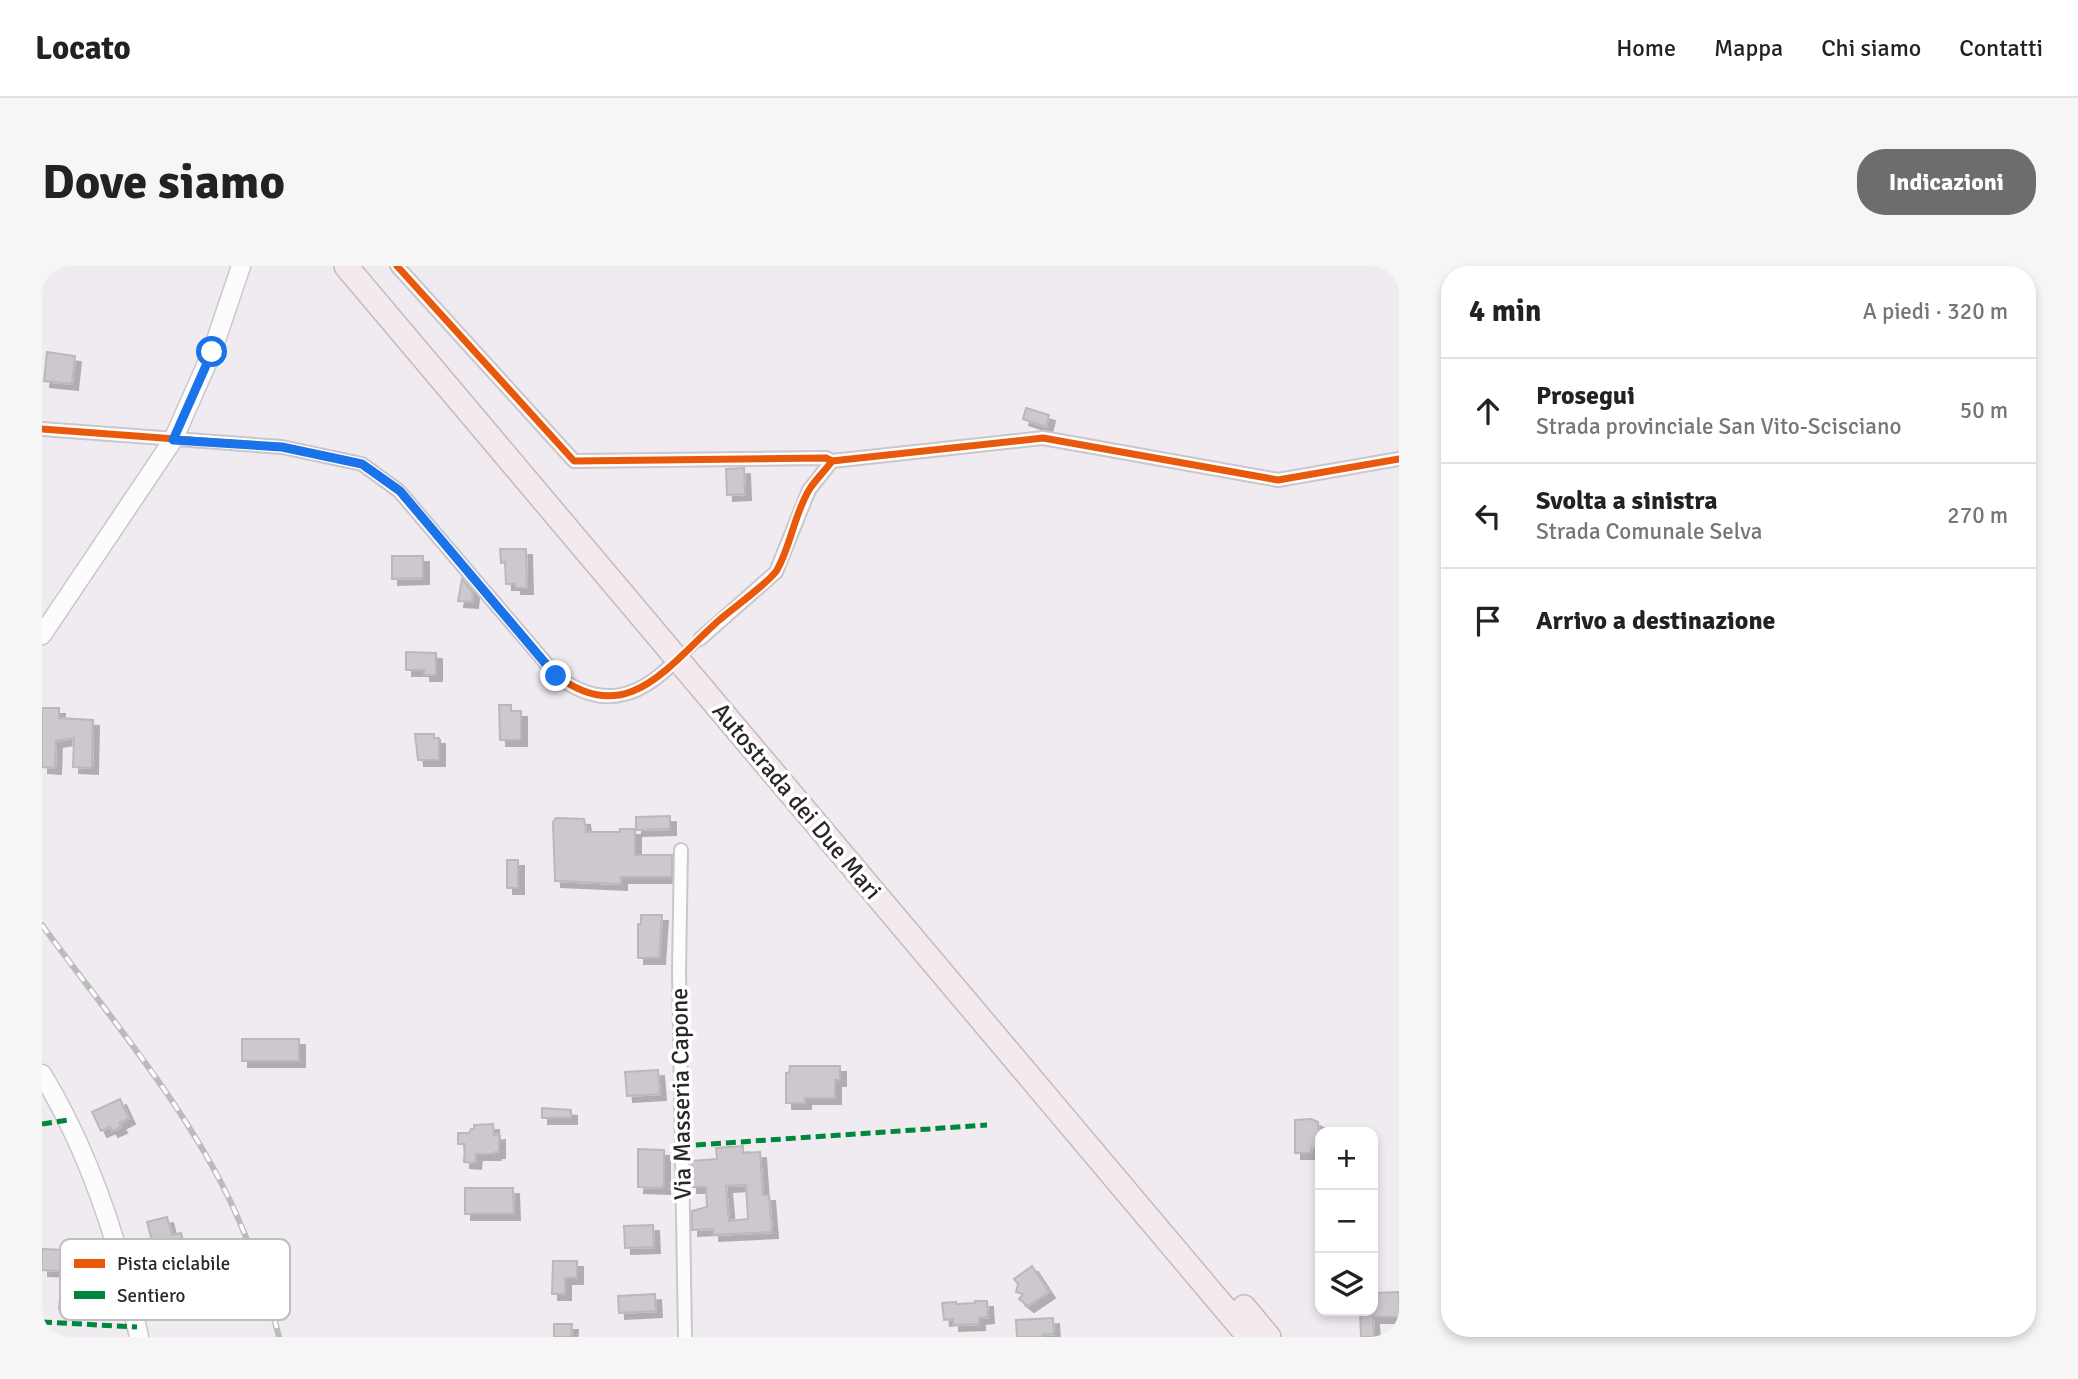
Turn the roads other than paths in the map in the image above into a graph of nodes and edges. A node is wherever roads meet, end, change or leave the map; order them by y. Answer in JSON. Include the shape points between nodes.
{"nodes":[{"id":1,"x":241,"y":266,"type":"edge"},
{"id":2,"x":345,"y":266,"type":"edge"},
{"id":3,"x":366,"y":266,"type":"edge"},
{"id":4,"x":397,"y":266,"type":"edge"},
{"id":5,"x":42,"y":429,"type":"edge"},
{"id":6,"x":173,"y":440,"type":"junction"},
{"id":7,"x":1399,"y":459,"type":"edge"},
{"id":8,"x":832,"y":461,"type":"junction"},
{"id":9,"x":42,"y":635,"type":"edge"},
{"id":10,"x":700,"y":639,"type":"tunnel mouth"},
{"id":11,"x":668,"y":668,"type":"tunnel mouth"},
{"id":12,"x":681,"y":850,"type":"dead end"},
{"id":13,"x":42,"y":1074,"type":"edge"},
{"id":14,"x":113,"y":1239,"type":"edge"},
{"id":15,"x":685,"y":1337,"type":"edge"},
{"id":16,"x":1249,"y":1337,"type":"edge"},
{"id":17,"x":1269,"y":1337,"type":"edge"}],
"edges":[{"from":1,"to":6,"type":"street","via":[[212,352]]},
{"from":2,"to":16,"type":"highway","name":"Autostrada dei Due Mari"},
{"from":3,"to":17,"type":"highway","name":"Autostrada dei Due Mari"},
{"from":4,"to":8,"type":"street","via":[[574,461]]},
{"from":5,"to":6,"type":"street"},
{"from":6,"to":9,"type":"street"},
{"from":6,"to":11,"type":"street","via":[[282,447],[362,464],[383,477],[400,491],[556,676],[571,687],[603,698],[625,694]]},
{"from":7,"to":8,"type":"street","via":[[1278,480],[1044,439]]},
{"from":8,"to":10,"type":"street","via":[[809,490],[776,572]]},
{"from":12,"to":15,"type":"street","name":"Via Masseria Capone"},
{"from":13,"to":14,"type":"street","via":[[81,1147]]}]}
